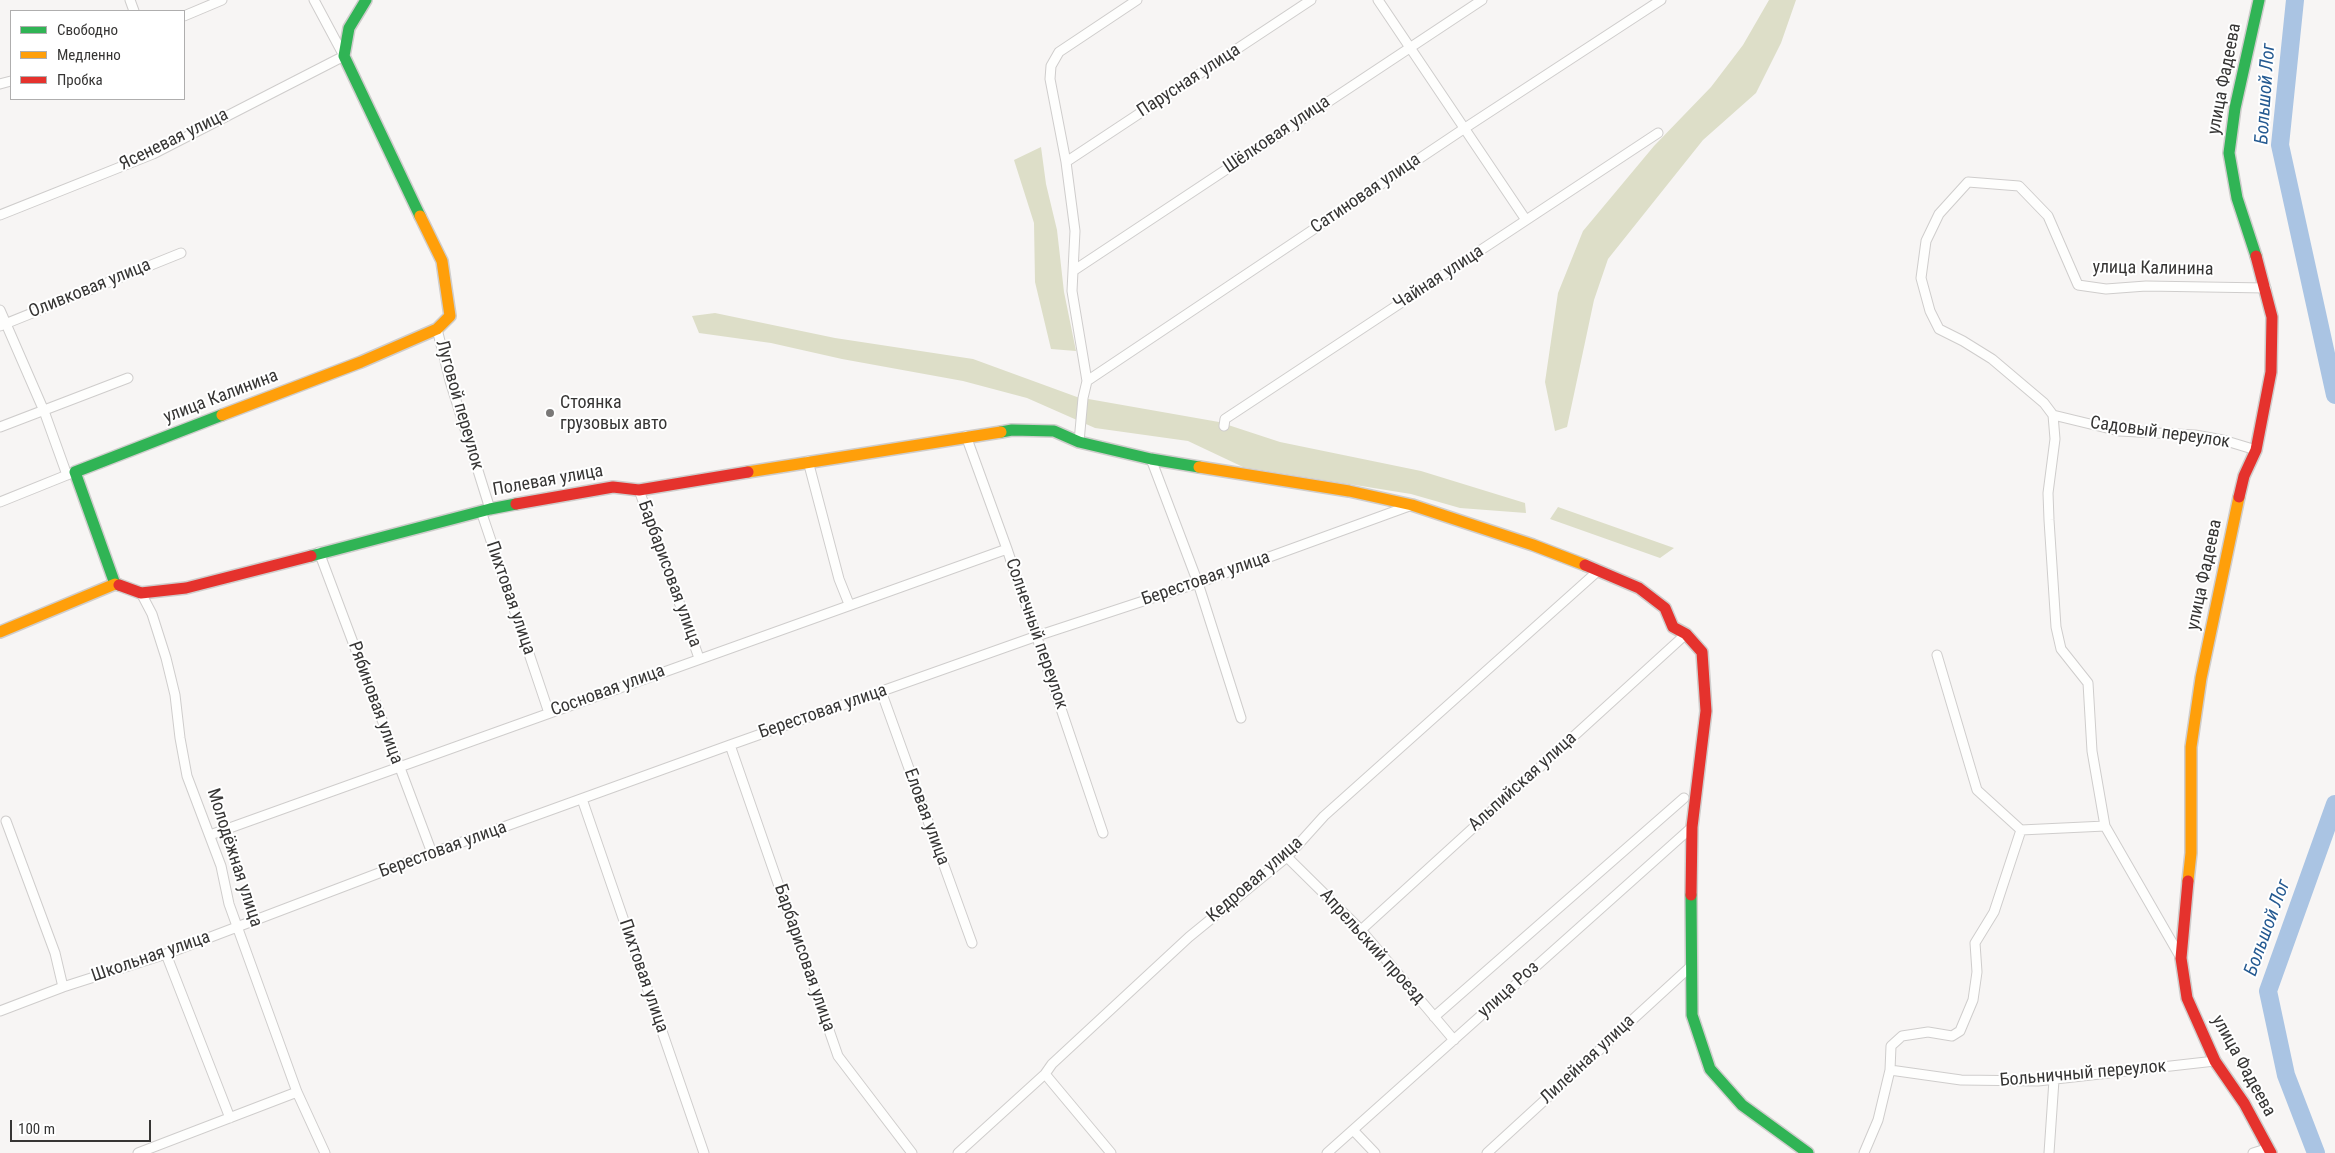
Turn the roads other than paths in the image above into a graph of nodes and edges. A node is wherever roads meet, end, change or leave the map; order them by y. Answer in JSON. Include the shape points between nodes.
{"nodes":[{"id":1,"x":222,"y":0,"type":"edge"},
{"id":2,"x":314,"y":0,"type":"edge"},
{"id":3,"x":366,"y":0,"type":"edge"},
{"id":4,"x":1137,"y":0,"type":"edge"},
{"id":5,"x":1311,"y":0,"type":"edge"},
{"id":6,"x":1378,"y":0,"type":"edge"},
{"id":7,"x":1482,"y":0,"type":"edge"},
{"id":8,"x":1662,"y":0,"type":"edge"},
{"id":9,"x":2259,"y":0,"type":"edge"},
{"id":10,"x":185,"y":16,"type":"edge"},
{"id":11,"x":1410,"y":47,"type":"junction"},
{"id":12,"x":344,"y":56,"type":"junction"},
{"id":13,"x":1465,"y":128,"type":"junction"},
{"id":14,"x":1658,"y":132,"type":"dead end"},
{"id":15,"x":1066,"y":162,"type":"junction"},
{"id":16,"x":0,"y":215,"type":"edge"},
{"id":17,"x":1526,"y":220,"type":"junction"},
{"id":18,"x":181,"y":253,"type":"dead end"},
{"id":19,"x":1073,"y":272,"type":"junction"},
{"id":20,"x":2266,"y":288,"type":"junction"},
{"id":21,"x":0,"y":310,"type":"edge"},
{"id":22,"x":3,"y":325,"type":"edge"},
{"id":23,"x":437,"y":329,"type":"junction"},
{"id":24,"x":128,"y":378,"type":"dead end"},
{"id":25,"x":1088,"y":381,"type":"junction"},
{"id":26,"x":44,"y":411,"type":"junction"},
{"id":27,"x":2053,"y":415,"type":"junction"},
{"id":28,"x":1224,"y":426,"type":"dead end"},
{"id":29,"x":0,"y":427,"type":"edge"},
{"id":30,"x":966,"y":436,"type":"junction"},
{"id":31,"x":1079,"y":442,"type":"junction"},
{"id":32,"x":2256,"y":450,"type":"junction"},
{"id":33,"x":1150,"y":459,"type":"junction"},
{"id":34,"x":808,"y":462,"type":"junction"},
{"id":35,"x":71,"y":473,"type":"junction"},
{"id":36,"x":639,"y":490,"type":"junction"},
{"id":37,"x":0,"y":502,"type":"edge"},
{"id":38,"x":1412,"y":505,"type":"junction"},
{"id":39,"x":485,"y":510,"type":"junction"},
{"id":40,"x":1007,"y":548,"type":"junction"},
{"id":41,"x":319,"y":552,"type":"junction"},
{"id":42,"x":1599,"y":570,"type":"junction"},
{"id":43,"x":1198,"y":583,"type":"junction"},
{"id":44,"x":115,"y":584,"type":"junction"},
{"id":45,"x":141,"y":593,"type":"junction"},
{"id":46,"x":849,"y":604,"type":"junction"},
{"id":47,"x":0,"y":632,"type":"edge"},
{"id":48,"x":1686,"y":634,"type":"junction"},
{"id":49,"x":1037,"y":636,"type":"junction"},
{"id":50,"x":1937,"y":655,"type":"dead end"},
{"id":51,"x":699,"y":658,"type":"junction"},
{"id":52,"x":881,"y":691,"type":"junction"},
{"id":53,"x":549,"y":713,"type":"junction"},
{"id":54,"x":1241,"y":718,"type":"dead end"},
{"id":55,"x":730,"y":745,"type":"junction"},
{"id":56,"x":399,"y":767,"type":"junction"},
{"id":57,"x":1684,"y":798,"type":"dead end"},
{"id":58,"x":582,"y":800,"type":"junction"},
{"id":59,"x":6,"y":822,"type":"dead end"},
{"id":60,"x":2105,"y":826,"type":"junction"},
{"id":61,"x":1692,"y":827,"type":"junction"},
{"id":62,"x":2021,"y":830,"type":"junction"},
{"id":63,"x":1103,"y":833,"type":"dead end"},
{"id":64,"x":210,"y":835,"type":"junction"},
{"id":65,"x":432,"y":853,"type":"junction"},
{"id":66,"x":1287,"y":857,"type":"junction"},
{"id":67,"x":238,"y":926,"type":"junction"},
{"id":68,"x":1361,"y":930,"type":"junction"},
{"id":69,"x":972,"y":943,"type":"dead end"},
{"id":70,"x":166,"y":954,"type":"junction"},
{"id":71,"x":2181,"y":958,"type":"junction"},
{"id":72,"x":1690,"y":967,"type":"junction"},
{"id":73,"x":63,"y":987,"type":"junction"},
{"id":74,"x":0,"y":1011,"type":"edge"},
{"id":75,"x":1434,"y":1017,"type":"junction"},
{"id":76,"x":1454,"y":1040,"type":"junction"},
{"id":77,"x":2215,"y":1061,"type":"junction"},
{"id":78,"x":1890,"y":1070,"type":"junction"},
{"id":79,"x":1046,"y":1074,"type":"junction"},
{"id":80,"x":2054,"y":1080,"type":"junction"},
{"id":81,"x":297,"y":1092,"type":"junction"},
{"id":82,"x":230,"y":1118,"type":"junction"},
{"id":83,"x":1353,"y":1130,"type":"junction"},
{"id":84,"x":2270,"y":1150,"type":"edge"},
{"id":85,"x":138,"y":1153,"type":"edge"},
{"id":86,"x":325,"y":1153,"type":"edge"},
{"id":87,"x":704,"y":1153,"type":"edge"},
{"id":88,"x":912,"y":1153,"type":"edge"},
{"id":89,"x":958,"y":1153,"type":"edge"},
{"id":90,"x":1111,"y":1153,"type":"edge"},
{"id":91,"x":1327,"y":1153,"type":"edge"},
{"id":92,"x":1374,"y":1153,"type":"edge"},
{"id":93,"x":1487,"y":1153,"type":"edge"},
{"id":94,"x":1808,"y":1153,"type":"edge"},
{"id":95,"x":1864,"y":1153,"type":"edge"},
{"id":96,"x":2049,"y":1153,"type":"edge"},
{"id":97,"x":2253,"y":1153,"type":"edge"}],
"edges":[{"from":1,"to":10,"type":"street"},
{"from":2,"to":12,"type":"street"},
{"from":3,"to":12,"type":"street","via":[[349,28]]},
{"from":4,"to":15,"type":"street","via":[[1060,52],[1051,66],[1050,79]]},
{"from":5,"to":15,"type":"street","name":"Парусная улица"},
{"from":6,"to":11,"type":"street"},
{"from":7,"to":11,"type":"street","name":"Шёлковая улица"},
{"from":8,"to":13,"type":"street","name":"Сатиновая улица"},
{"from":9,"to":20,"type":"street","name":"улица Фадеева","via":[[2235,108],[2229,153],[2236,198]]},
{"from":11,"to":13,"type":"street"},
{"from":11,"to":19,"type":"street","name":"Шёлковая улица"},
{"from":12,"to":16,"type":"street","name":"Ясеневая улица","via":[[153,154]]},
{"from":12,"to":23,"type":"street","name":"улица Калинина","via":[[442,261],[450,316]]},
{"from":13,"to":17,"type":"street"},
{"from":13,"to":25,"type":"street","name":"Сатиновая улица"},
{"from":14,"to":17,"type":"street","name":"Чайная улица"},
{"from":15,"to":19,"type":"street","via":[[1075,231]]},
{"from":17,"to":28,"type":"street","name":"Чайная улица","via":[[1225,418]]},
{"from":18,"to":22,"type":"street","name":"Оливковая улица"},
{"from":19,"to":25,"type":"street","via":[[1072,291]]},
{"from":20,"to":27,"type":"street","name":"улица Калинина","via":[[2146,286],[2106,289],[2078,285],[2048,216],[2018,186],[1968,182],[1939,214],[1926,241],[1921,278],[1930,311],[1939,329],[1992,359],[2044,403]]},
{"from":20,"to":32,"type":"street","name":"улица Фадеева","via":[[2272,317],[2271,372]]},
{"from":21,"to":22,"type":"street"},
{"from":22,"to":26,"type":"street"},
{"from":23,"to":35,"type":"street","name":"улица Калинина","via":[[361,362]]},
{"from":23,"to":39,"type":"street","name":"Луговой переулок"},
{"from":24,"to":26,"type":"street"},
{"from":25,"to":31,"type":"street"},
{"from":26,"to":29,"type":"street"},
{"from":26,"to":35,"type":"street"},
{"from":27,"to":32,"type":"street","name":"Садовый переулок","via":[[2119,431],[2195,435]]},
{"from":27,"to":60,"type":"street","via":[[2055,439],[2048,493],[2056,628],[2061,649],[2088,683],[2092,751]]},
{"from":30,"to":31,"type":"street","name":"Полевая улица","via":[[1012,430],[1054,431]]},
{"from":30,"to":34,"type":"street","name":"Полевая улица"},
{"from":30,"to":40,"type":"street","name":"Солнечный переулок"},
{"from":31,"to":33,"type":"street","name":"Полевая улица"},
{"from":32,"to":71,"type":"street","name":"улица Фадеева","via":[[2244,476],[2201,678],[2191,747],[2191,853]]},
{"from":33,"to":38,"type":"street","name":"Полевая улица"},
{"from":33,"to":43,"type":"street"},
{"from":34,"to":36,"type":"street","name":"Полевая улица"},
{"from":34,"to":46,"type":"street","via":[[839,579]]},
{"from":35,"to":37,"type":"street","name":"улица Калинина"},
{"from":35,"to":44,"type":"street"},
{"from":36,"to":39,"type":"street","name":"Полевая улица","via":[[613,487]]},
{"from":36,"to":51,"type":"street","name":"Барбарисовая улица"},
{"from":38,"to":42,"type":"street","name":"Полевая улица"},
{"from":38,"to":43,"type":"street","name":"Берестовая улица"},
{"from":39,"to":41,"type":"street","name":"Полевая улица"},
{"from":39,"to":53,"type":"street","name":"Пихтовая улица"},
{"from":40,"to":46,"type":"street","name":"Сосновая улица"},
{"from":40,"to":49,"type":"street","name":"Солнечный переулок"},
{"from":41,"to":45,"type":"street","name":"Полевая улица","via":[[186,588]]},
{"from":41,"to":56,"type":"street","name":"Рябиновая улица"},
{"from":42,"to":48,"type":"street","name":"Полевая улица","via":[[1639,588],[1664,608],[1673,627]]},
{"from":42,"to":66,"type":"street","name":"Кедровая улица","via":[[1324,816]]},
{"from":43,"to":49,"type":"street","name":"Берестовая улица"},
{"from":43,"to":54,"type":"street"},
{"from":44,"to":45,"type":"street"},
{"from":44,"to":47,"type":"street"},
{"from":45,"to":64,"type":"street","name":"Молодёжная улица","via":[[152,614],[166,658],[187,776]]},
{"from":46,"to":51,"type":"street","name":"Сосновая улица"},
{"from":48,"to":61,"type":"street","name":"Полевая улица","via":[[1702,652],[1706,711]]},
{"from":48,"to":68,"type":"street","name":"Альпийская улица"},
{"from":49,"to":52,"type":"street","name":"Берестовая улица"},
{"from":49,"to":63,"type":"street","name":"Солнечный переулок"},
{"from":50,"to":62,"type":"street","via":[[1977,790]]},
{"from":51,"to":53,"type":"street","name":"Сосновая улица"},
{"from":52,"to":55,"type":"street","name":"Берестовая улица"},
{"from":52,"to":69,"type":"street","name":"Еловая улица"},
{"from":53,"to":56,"type":"street","name":"Сосновая улица"},
{"from":55,"to":58,"type":"street","name":"Берестовая улица"},
{"from":55,"to":88,"type":"street","name":"Барбарисовая улица","via":[[838,1056]]},
{"from":56,"to":64,"type":"street","name":"Сосновая улица"},
{"from":56,"to":65,"type":"street","name":"Рябиновая улица"},
{"from":57,"to":75,"type":"street","name":"улица Роз"},
{"from":58,"to":65,"type":"street","name":"Берестовая улица"},
{"from":58,"to":87,"type":"street","name":"Пихтовая улица"},
{"from":59,"to":73,"type":"street","via":[[55,953]]},
{"from":60,"to":62,"type":"street"},
{"from":60,"to":71,"type":"street"},
{"from":61,"to":72,"type":"street","name":"Полевая улица"},
{"from":61,"to":76,"type":"street","name":"улица Роз"},
{"from":62,"to":78,"type":"street","via":[[1994,912],[1975,943],[1977,972],[1973,1000],[1960,1031],[1952,1036],[1928,1032],[1902,1036],[1891,1046]]},
{"from":64,"to":67,"type":"street","name":"Молодёжная улица"},
{"from":65,"to":67,"type":"street","name":"Берестовая улица"},
{"from":66,"to":68,"type":"street","name":"Апрельский проезд"},
{"from":66,"to":79,"type":"street","name":"Кедровая улица","via":[[1189,937],[1052,1064]]},
{"from":67,"to":70,"type":"street","name":"Школьная улица"},
{"from":67,"to":81,"type":"street","name":"Молодёжная улица"},
{"from":68,"to":75,"type":"street","name":"Апрельский проезд"},
{"from":70,"to":73,"type":"street","name":"Школьная улица"},
{"from":70,"to":82,"type":"street"},
{"from":71,"to":77,"type":"street","name":"улица Фадеева","via":[[2187,998]]},
{"from":72,"to":93,"type":"street","name":"Лилейная улица"},
{"from":72,"to":94,"type":"street","name":"Полевая улица","via":[[1692,1015],[1710,1069],[1742,1105]]},
{"from":73,"to":74,"type":"street","name":"Школьная улица"},
{"from":75,"to":76,"type":"street","name":"Апрельский проезд"},
{"from":76,"to":83,"type":"street","name":"улица Роз"},
{"from":77,"to":80,"type":"street","name":"Больничный переулок"},
{"from":77,"to":84,"type":"street","name":"улица Фадеева","via":[[2244,1103]]},
{"from":78,"to":80,"type":"street","name":"Больничный переулок","via":[[1961,1080]]},
{"from":78,"to":95,"type":"street","via":[[1878,1120]]},
{"from":79,"to":89,"type":"street","name":"Кедровая улица"},
{"from":79,"to":90,"type":"street"},
{"from":80,"to":96,"type":"street"},
{"from":81,"to":82,"type":"street"},
{"from":81,"to":86,"type":"street","name":"Молодёжная улица"},
{"from":82,"to":85,"type":"street"},
{"from":83,"to":91,"type":"street","name":"улица Роз"},
{"from":83,"to":92,"type":"street"},
{"from":84,"to":97,"type":"street","name":"улица Фадеева"}]}
